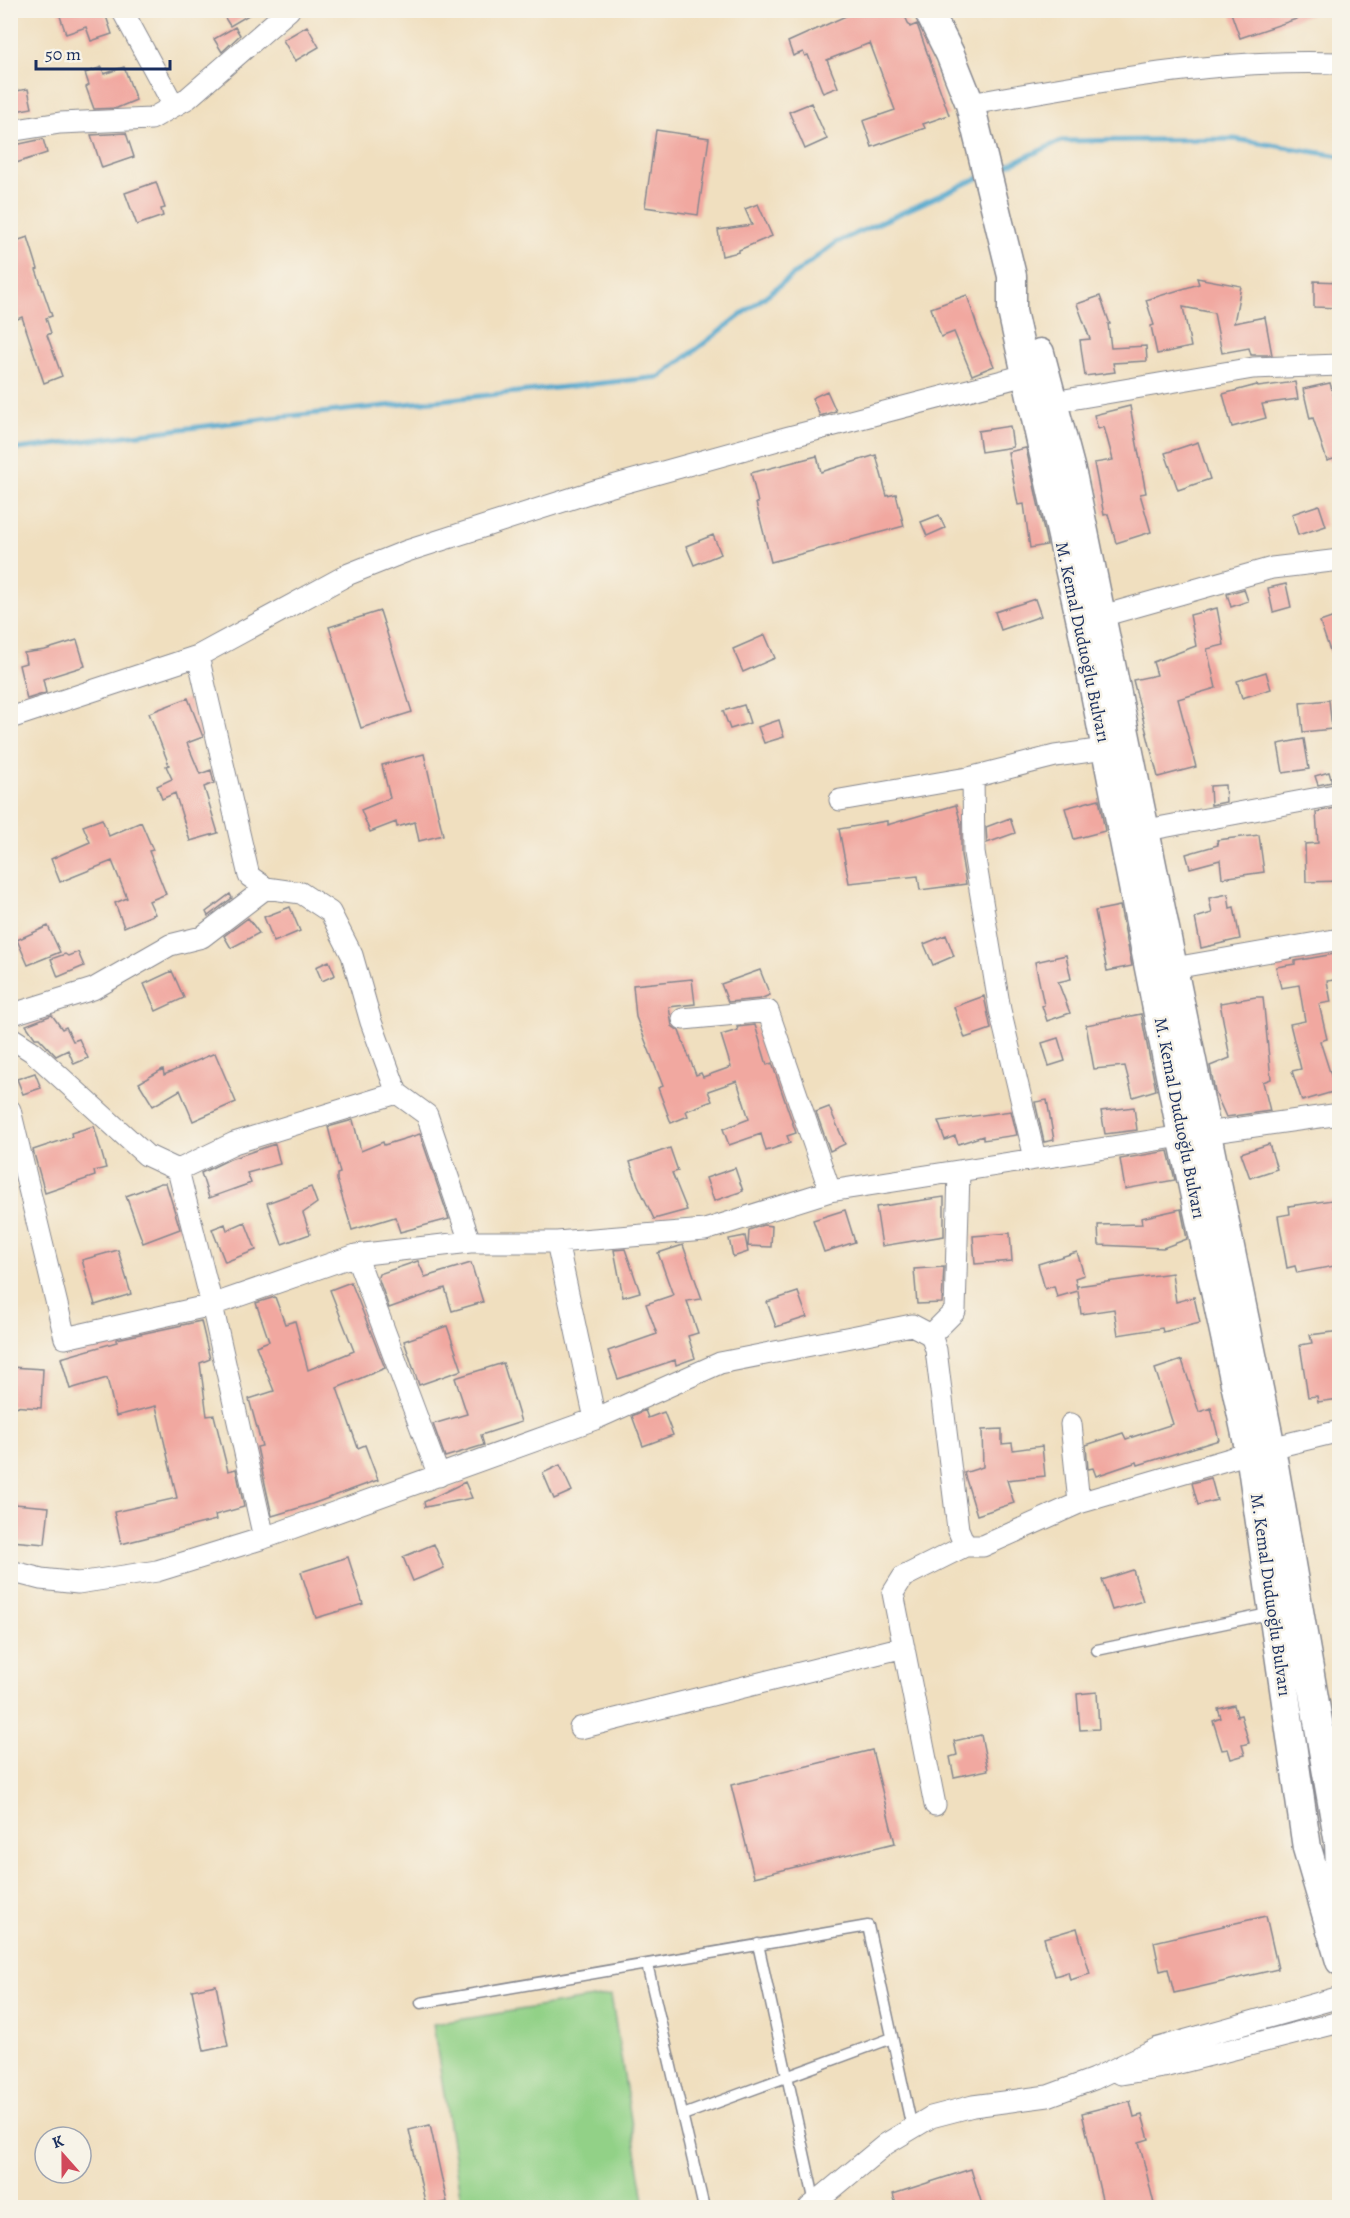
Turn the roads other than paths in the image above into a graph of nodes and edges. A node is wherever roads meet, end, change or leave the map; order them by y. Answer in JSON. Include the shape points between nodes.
{"nodes":[{"id":1,"x":122,"y":10,"type":"edge"},
{"id":2,"x":289,"y":10,"type":"edge"},
{"id":3,"x":928,"y":10,"type":"edge"},
{"id":4,"x":1340,"y":63,"type":"edge"},
{"id":5,"x":970,"y":104,"type":"junction"},
{"id":6,"x":174,"y":106,"type":"junction"},
{"id":7,"x":10,"y":131,"type":"edge"},
{"id":8,"x":1340,"y":365,"type":"edge"},
{"id":9,"x":1035,"y":373,"type":"junction"},
{"id":10,"x":1042,"y":404,"type":"junction"},
{"id":11,"x":1340,"y":560,"type":"edge"},
{"id":12,"x":1102,"y":616,"type":"junction"},
{"id":13,"x":198,"y":656,"type":"junction"},
{"id":14,"x":10,"y":718,"type":"edge"},
{"id":15,"x":1106,"y":749,"type":"junction"},
{"id":16,"x":973,"y":777,"type":"junction"},
{"id":17,"x":1340,"y":795,"type":"edge"},
{"id":18,"x":840,"y":800,"type":"dead end"},
{"id":19,"x":1147,"y":830,"type":"junction"},
{"id":20,"x":266,"y":888,"type":"junction"},
{"id":21,"x":1340,"y":939,"type":"edge"},
{"id":22,"x":1174,"y":968,"type":"junction"},
{"id":23,"x":10,"y":1015,"type":"edge"},
{"id":24,"x":683,"y":1019,"type":"dead end"},
{"id":25,"x":10,"y":1036,"type":"edge"},
{"id":26,"x":397,"y":1093,"type":"junction"},
{"id":27,"x":10,"y":1110,"type":"edge"},
{"id":28,"x":1340,"y":1114,"type":"edge"},
{"id":29,"x":1194,"y":1135,"type":"junction"},
{"id":30,"x":1035,"y":1158,"type":"junction"},
{"id":31,"x":178,"y":1170,"type":"junction"},
{"id":32,"x":959,"y":1172,"type":"junction"},
{"id":33,"x":830,"y":1191,"type":"junction"},
{"id":34,"x":470,"y":1242,"type":"junction"},
{"id":35,"x":557,"y":1242,"type":"junction"},
{"id":36,"x":356,"y":1255,"type":"junction"},
{"id":37,"x":212,"y":1305,"type":"junction"},
{"id":38,"x":931,"y":1335,"type":"junction"},
{"id":39,"x":595,"y":1419,"type":"junction"},
{"id":40,"x":1071,"y":1424,"type":"dead end"},
{"id":41,"x":1340,"y":1431,"type":"edge"},
{"id":42,"x":1261,"y":1450,"type":"junction"},
{"id":43,"x":440,"y":1476,"type":"junction"},
{"id":44,"x":1079,"y":1503,"type":"junction"},
{"id":45,"x":264,"y":1538,"type":"junction"},
{"id":46,"x":965,"y":1546,"type":"junction"},
{"id":47,"x":10,"y":1571,"type":"edge"},
{"id":48,"x":1274,"y":1613,"type":"junction"},
{"id":49,"x":904,"y":1647,"type":"junction"},
{"id":50,"x":1097,"y":1650,"type":"dead end"},
{"id":51,"x":580,"y":1728,"type":"dead end"},
{"id":52,"x":935,"y":1805,"type":"dead end"},
{"id":53,"x":1340,"y":1870,"type":"edge"},
{"id":54,"x":758,"y":1944,"type":"junction"},
{"id":55,"x":1340,"y":1961,"type":"edge"},
{"id":56,"x":647,"y":1964,"type":"junction"},
{"id":57,"x":1340,"y":1997,"type":"edge"},
{"id":58,"x":421,"y":2003,"type":"dead end"},
{"id":59,"x":1340,"y":2022,"type":"edge"},
{"id":60,"x":892,"y":2038,"type":"junction"},
{"id":61,"x":787,"y":2077,"type":"junction"},
{"id":62,"x":1094,"y":2079,"type":"junction"},
{"id":63,"x":682,"y":2115,"type":"junction"},
{"id":64,"x":912,"y":2128,"type":"junction"},
{"id":65,"x":812,"y":2205,"type":"edge"},
{"id":66,"x":704,"y":2208,"type":"edge"}],
"edges":[{"from":1,"to":6,"type":"street"},
{"from":2,"to":6,"type":"street"},
{"from":3,"to":5,"type":"street","name":"M. Kemal Duduoğlu Bulvarı"},
{"from":4,"to":5,"type":"street","via":[[1296,61],[1176,70]]},
{"from":5,"to":9,"type":"street","name":"M. Kemal Duduoğlu Bulvarı","via":[[1012,276],[1026,304]]},
{"from":6,"to":7,"type":"street","via":[[151,119],[60,123]]},
{"from":8,"to":10,"type":"street","via":[[1253,368]]},
{"from":9,"to":10,"type":"street","name":"M. Kemal Duduoğlu Bulvarı"},
{"from":9,"to":13,"type":"street","via":[[598,490],[406,550],[349,574]]},
{"from":10,"to":12,"type":"street","name":"M. Kemal Duduoğlu Bulvarı","via":[[1073,478]]},
{"from":10,"to":15,"type":"street","name":"M. Kemal Duduoğlu Bulvarı"},
{"from":11,"to":12,"type":"street","via":[[1272,568]]},
{"from":12,"to":19,"type":"street","name":"M. Kemal Duduoğlu Bulvarı"},
{"from":13,"to":14,"type":"street"},
{"from":13,"to":20,"type":"street","via":[[249,876]]},
{"from":15,"to":16,"type":"street","via":[[1055,756]]},
{"from":15,"to":29,"type":"street","name":"M. Kemal Duduoğlu Bulvarı"},
{"from":16,"to":18,"type":"street"},
{"from":16,"to":30,"type":"street","via":[[976,865],[1000,1010]]},
{"from":17,"to":19,"type":"street"},
{"from":19,"to":22,"type":"street","name":"M. Kemal Duduoğlu Bulvarı"},
{"from":20,"to":23,"type":"street","via":[[202,937],[170,945],[93,989]]},
{"from":20,"to":26,"type":"street","via":[[301,893],[330,912],[352,955]]},
{"from":21,"to":22,"type":"street"},
{"from":22,"to":29,"type":"street","name":"M. Kemal Duduoğlu Bulvarı"},
{"from":24,"to":33,"type":"street","via":[[768,1011]]},
{"from":25,"to":31,"type":"street","via":[[33,1052],[146,1155]]},
{"from":26,"to":31,"type":"street","via":[[234,1143]]},
{"from":26,"to":34,"type":"street","via":[[427,1115]]},
{"from":27,"to":37,"type":"street","via":[[65,1338]]},
{"from":28,"to":29,"type":"street"},
{"from":29,"to":30,"type":"street"},
{"from":29,"to":42,"type":"street","name":"M. Kemal Duduoğlu Bulvarı"},
{"from":30,"to":32,"type":"street"},
{"from":31,"to":37,"type":"street"},
{"from":32,"to":33,"type":"street"},
{"from":32,"to":38,"type":"street","via":[[955,1311]]},
{"from":33,"to":35,"type":"street","via":[[705,1230]]},
{"from":34,"to":35,"type":"street"},
{"from":34,"to":36,"type":"street"},
{"from":35,"to":39,"type":"street"},
{"from":36,"to":37,"type":"street"},
{"from":36,"to":43,"type":"street"},
{"from":37,"to":45,"type":"street"},
{"from":38,"to":39,"type":"street","via":[[912,1325],[720,1363]]},
{"from":38,"to":46,"type":"street","via":[[958,1529]]},
{"from":39,"to":43,"type":"street"},
{"from":40,"to":44,"type":"street"},
{"from":41,"to":42,"type":"street"},
{"from":42,"to":44,"type":"street"},
{"from":42,"to":48,"type":"street","name":"M. Kemal Duduoğlu Bulvarı"},
{"from":42,"to":53,"type":"street","name":"M. Kemal Duduoğlu Bulvarı","via":[[1339,1843]]},
{"from":43,"to":45,"type":"street"},
{"from":44,"to":46,"type":"street","via":[[983,1546]]},
{"from":45,"to":47,"type":"street","via":[[157,1571],[78,1583]]},
{"from":46,"to":49,"type":"street","via":[[903,1577],[893,1593]]},
{"from":48,"to":50,"type":"lane"},
{"from":48,"to":55,"type":"street","name":"M. Kemal Duduoğlu Bulvarı","via":[[1308,1848]]},
{"from":49,"to":51,"type":"street"},
{"from":49,"to":52,"type":"street"},
{"from":54,"to":56,"type":"lane"},
{"from":54,"to":60,"type":"lane","via":[[868,1926]]},
{"from":54,"to":61,"type":"lane"},
{"from":56,"to":58,"type":"lane"},
{"from":56,"to":63,"type":"lane"},
{"from":57,"to":62,"type":"street","via":[[1158,2048]]},
{"from":59,"to":62,"type":"street","via":[[1163,2067]]},
{"from":60,"to":61,"type":"lane"},
{"from":60,"to":64,"type":"lane"},
{"from":61,"to":63,"type":"lane"},
{"from":61,"to":65,"type":"lane"},
{"from":62,"to":64,"type":"street","via":[[1048,2096],[973,2106],[931,2117]]},
{"from":63,"to":66,"type":"lane"},
{"from":64,"to":65,"type":"street","via":[[886,2144]]}]}
